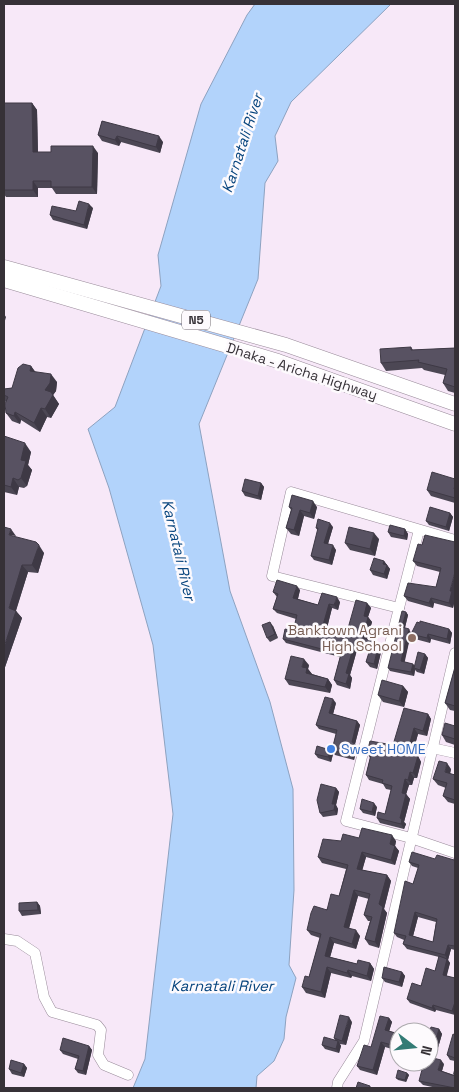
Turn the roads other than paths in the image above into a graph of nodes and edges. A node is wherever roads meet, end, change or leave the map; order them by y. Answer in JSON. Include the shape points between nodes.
{"nodes":[{"id":1,"x":4,"y":267,"type":"edge"},
{"id":2,"x":4,"y":280,"type":"edge"},
{"id":3,"x":455,"y":404,"type":"edge"},
{"id":4,"x":455,"y":424,"type":"edge"},
{"id":5,"x":419,"y":530,"type":"junction"},
{"id":6,"x":455,"y":540,"type":"edge"},
{"id":7,"x":399,"y":608,"type":"junction"},
{"id":8,"x":455,"y":653,"type":"edge"},
{"id":9,"x":432,"y":748,"type":"junction"},
{"id":10,"x":455,"y":753,"type":"edge"},
{"id":11,"x":411,"y":838,"type":"junction"},
{"id":12,"x":455,"y":853,"type":"edge"},
{"id":13,"x":4,"y":940,"type":"edge"},
{"id":14,"x":128,"y":1075,"type":"dead end"},
{"id":15,"x":337,"y":1088,"type":"edge"}],
"edges":[{"from":1,"to":3,"type":"highway","name":"Dhaka - Aricha Highway","number":"N5","via":[[286,345]]},
{"from":2,"to":4,"type":"highway","name":"Dhaka - Aricha Highway","number":"N5","via":[[278,361]]},
{"from":5,"to":6,"type":"street"},
{"from":5,"to":7,"type":"street"},
{"from":5,"to":7,"type":"street","via":[[291,492],[272,576]]},
{"from":7,"to":11,"type":"street","via":[[346,821]]},
{"from":8,"to":9,"type":"street"},
{"from":9,"to":10,"type":"street"},
{"from":9,"to":11,"type":"street"},
{"from":11,"to":12,"type":"street"},
{"from":11,"to":15,"type":"street","via":[[364,1041]]},
{"from":13,"to":14,"type":"street","via":[[16,941],[35,953],[44,997],[52,1012],[98,1024],[101,1030],[98,1056],[104,1065]]}]}
